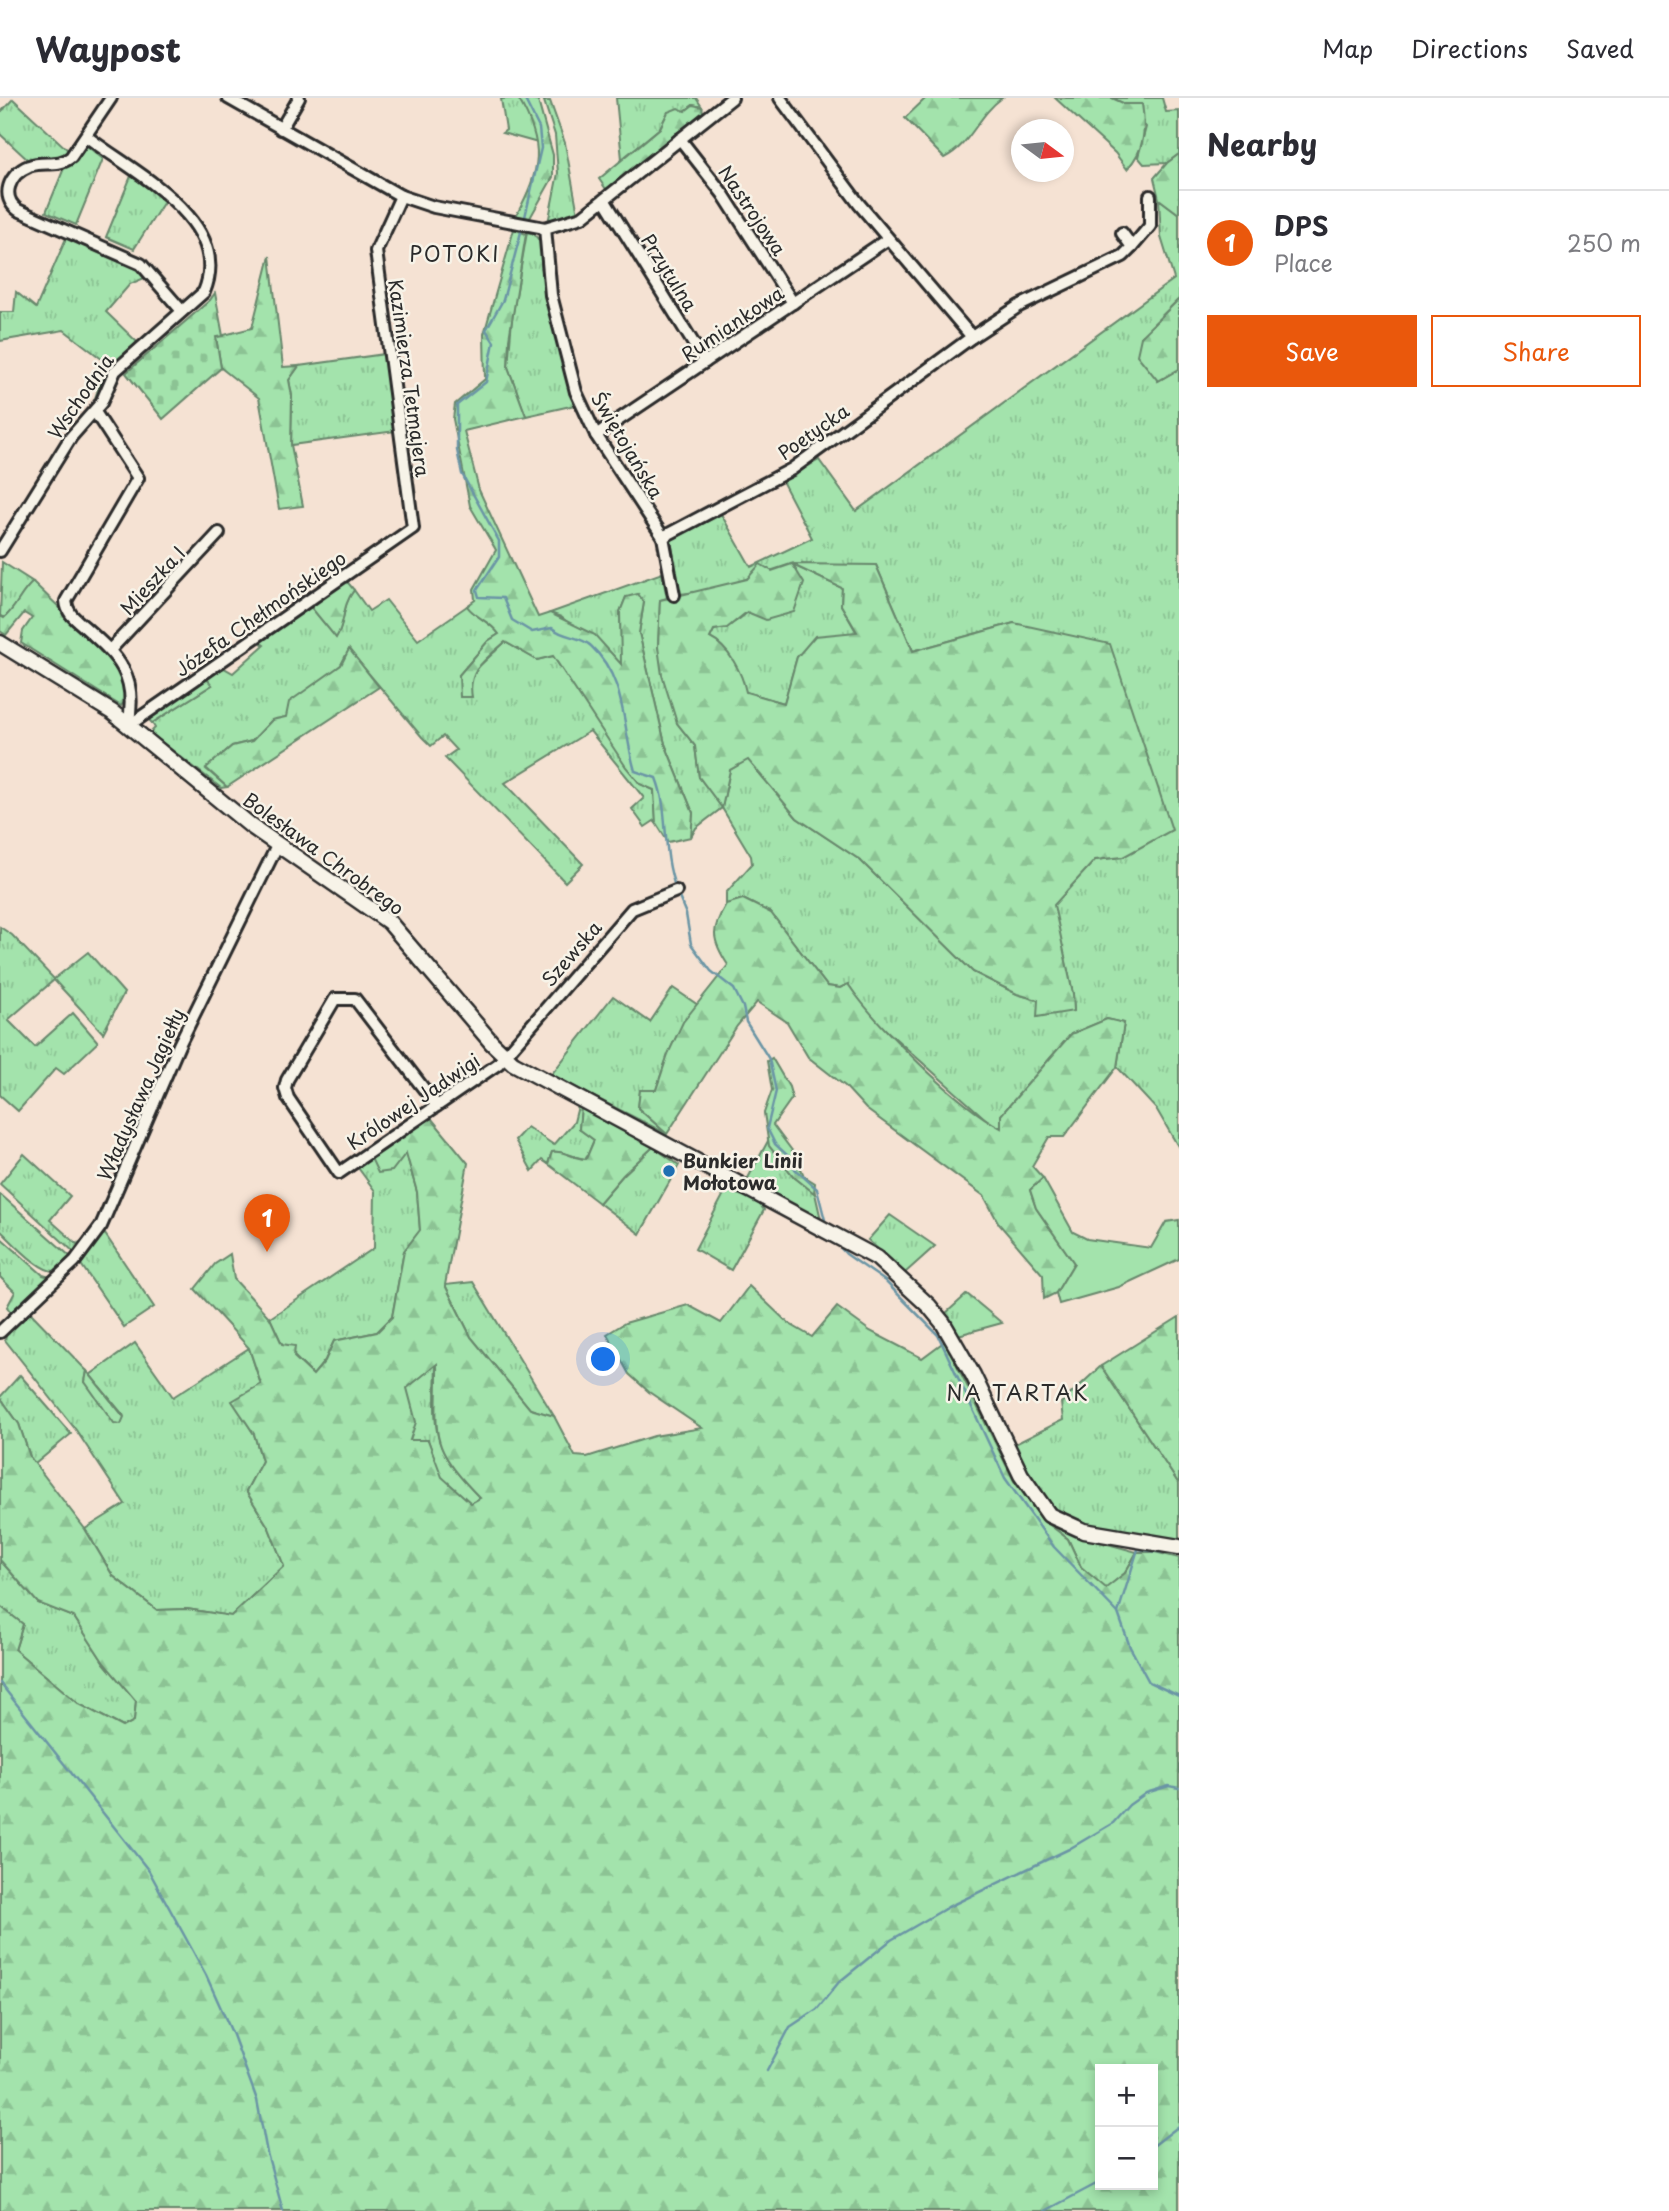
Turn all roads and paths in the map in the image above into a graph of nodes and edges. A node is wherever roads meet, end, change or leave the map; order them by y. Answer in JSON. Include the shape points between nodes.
{"nodes":[{"id":1,"x":111,"y":98,"type":"edge"},
{"id":2,"x":228,"y":98,"type":"edge"},
{"id":3,"x":299,"y":98,"type":"edge"},
{"id":4,"x":732,"y":98,"type":"edge"},
{"id":5,"x":780,"y":98,"type":"edge"},
{"id":6,"x":281,"y":129,"type":"junction"},
{"id":7,"x":86,"y":136,"type":"junction"},
{"id":8,"x":680,"y":139,"type":"junction"},
{"id":9,"x":401,"y":196,"type":"junction"},
{"id":10,"x":1150,"y":196,"type":"dead end"},
{"id":11,"x":605,"y":201,"type":"junction"},
{"id":12,"x":545,"y":228,"type":"junction"},
{"id":13,"x":1122,"y":233,"type":"dead end"},
{"id":14,"x":888,"y":239,"type":"junction"},
{"id":15,"x":1132,"y":247,"type":"junction"},
{"id":16,"x":793,"y":303,"type":"junction"},
{"id":17,"x":182,"y":311,"type":"junction"},
{"id":18,"x":972,"y":337,"type":"junction"},
{"id":19,"x":705,"y":362,"type":"junction"},
{"id":20,"x":95,"y":412,"type":"junction"},
{"id":21,"x":596,"y":435,"type":"junction"},
{"id":22,"x":413,"y":528,"type":"joint"},
{"id":23,"x":219,"y":533,"type":"dead end"},
{"id":24,"x":663,"y":537,"type":"junction"},
{"id":25,"x":0,"y":551,"type":"edge"},
{"id":26,"x":674,"y":595,"type":"dead end"},
{"id":27,"x":0,"y":643,"type":"edge"},
{"id":28,"x":110,"y":650,"type":"junction"},
{"id":29,"x":128,"y":726,"type":"junction"},
{"id":30,"x":277,"y":846,"type":"junction"},
{"id":31,"x":676,"y":891,"type":"dead end"},
{"id":32,"x":505,"y":1056,"type":"junction"},
{"id":33,"x":437,"y":1106,"type":"junction"},
{"id":34,"x":0,"y":1332,"type":"edge"},
{"id":35,"x":1179,"y":1546,"type":"edge"}],
"edges":[{"from":1,"to":7,"type":"street"},
{"from":2,"to":6,"type":"street"},
{"from":3,"to":6,"type":"street"},
{"from":4,"to":8,"type":"street"},
{"from":5,"to":14,"type":"street"},
{"from":6,"to":9,"type":"street"},
{"from":7,"to":17,"type":"street","name":"Wschodnia","via":[[171,196],[208,249],[211,275],[204,292]]},
{"from":7,"to":17,"type":"street","via":[[64,163],[25,167],[7,185],[8,203],[141,264]]},
{"from":8,"to":11,"type":"street"},
{"from":8,"to":16,"type":"street","name":"Nastrojowa","via":[[723,194]]},
{"from":9,"to":12,"type":"street","via":[[434,207]]},
{"from":9,"to":22,"type":"street","name":"Kazimierza Tetmajera","via":[[376,251]]},
{"from":10,"to":15,"type":"street","via":[[1150,226]]},
{"from":11,"to":12,"type":"street","via":[[582,218]]},
{"from":11,"to":19,"type":"street","name":"Przytulna"},
{"from":12,"to":21,"type":"street","name":"Świętojańska","via":[[551,295],[562,341],[576,392]]},
{"from":13,"to":15,"type":"street"},
{"from":14,"to":16,"type":"street","name":"Rumiankowa"},
{"from":14,"to":18,"type":"street"},
{"from":15,"to":18,"type":"street","name":"Poetycka","via":[[1109,265],[1019,306]]},
{"from":16,"to":19,"type":"street","name":"Rumiankowa"},
{"from":17,"to":20,"type":"street","name":"Wschodnia","via":[[115,371]]},
{"from":18,"to":24,"type":"street","name":"Poetycka","via":[[792,469]]},
{"from":19,"to":21,"type":"street","name":"Rumiankowa"},
{"from":20,"to":25,"type":"street","name":"Wschodnia","via":[[71,437]]},
{"from":20,"to":28,"type":"street","via":[[138,478],[66,601],[71,615]]},
{"from":21,"to":24,"type":"street","name":"Świętojańska"},
{"from":22,"to":29,"type":"street","name":"Józefa Chełmońskiego"},
{"from":23,"to":28,"type":"street","name":"Mieszka I"},
{"from":24,"to":26,"type":"street","name":"Świętojańska"},
{"from":27,"to":29,"type":"street","name":"Bolesława Chrobrego","via":[[73,686]]},
{"from":28,"to":29,"type":"street","via":[[124,666],[131,689]]},
{"from":29,"to":30,"type":"street","name":"Bolesława Chrobrego"},
{"from":30,"to":32,"type":"street","name":"Bolesława Chrobrego","via":[[389,922]]},
{"from":30,"to":34,"type":"street","name":"Władysława Jagiełły","via":[[179,1045],[101,1226],[75,1261]]},
{"from":31,"to":32,"type":"street","name":"Szewska","via":[[632,909]]},
{"from":32,"to":33,"type":"street","name":"Królowej Jadwigi"},
{"from":32,"to":35,"type":"street","name":"Bolesława Chrobrego","via":[[877,1258],[943,1323],[1021,1475],[1049,1515],[1084,1531]]},
{"from":33,"to":33,"type":"street","name":"Królowej Jadwigi","via":[[355,999],[335,999],[286,1080],[288,1098],[339,1173]]}]}
